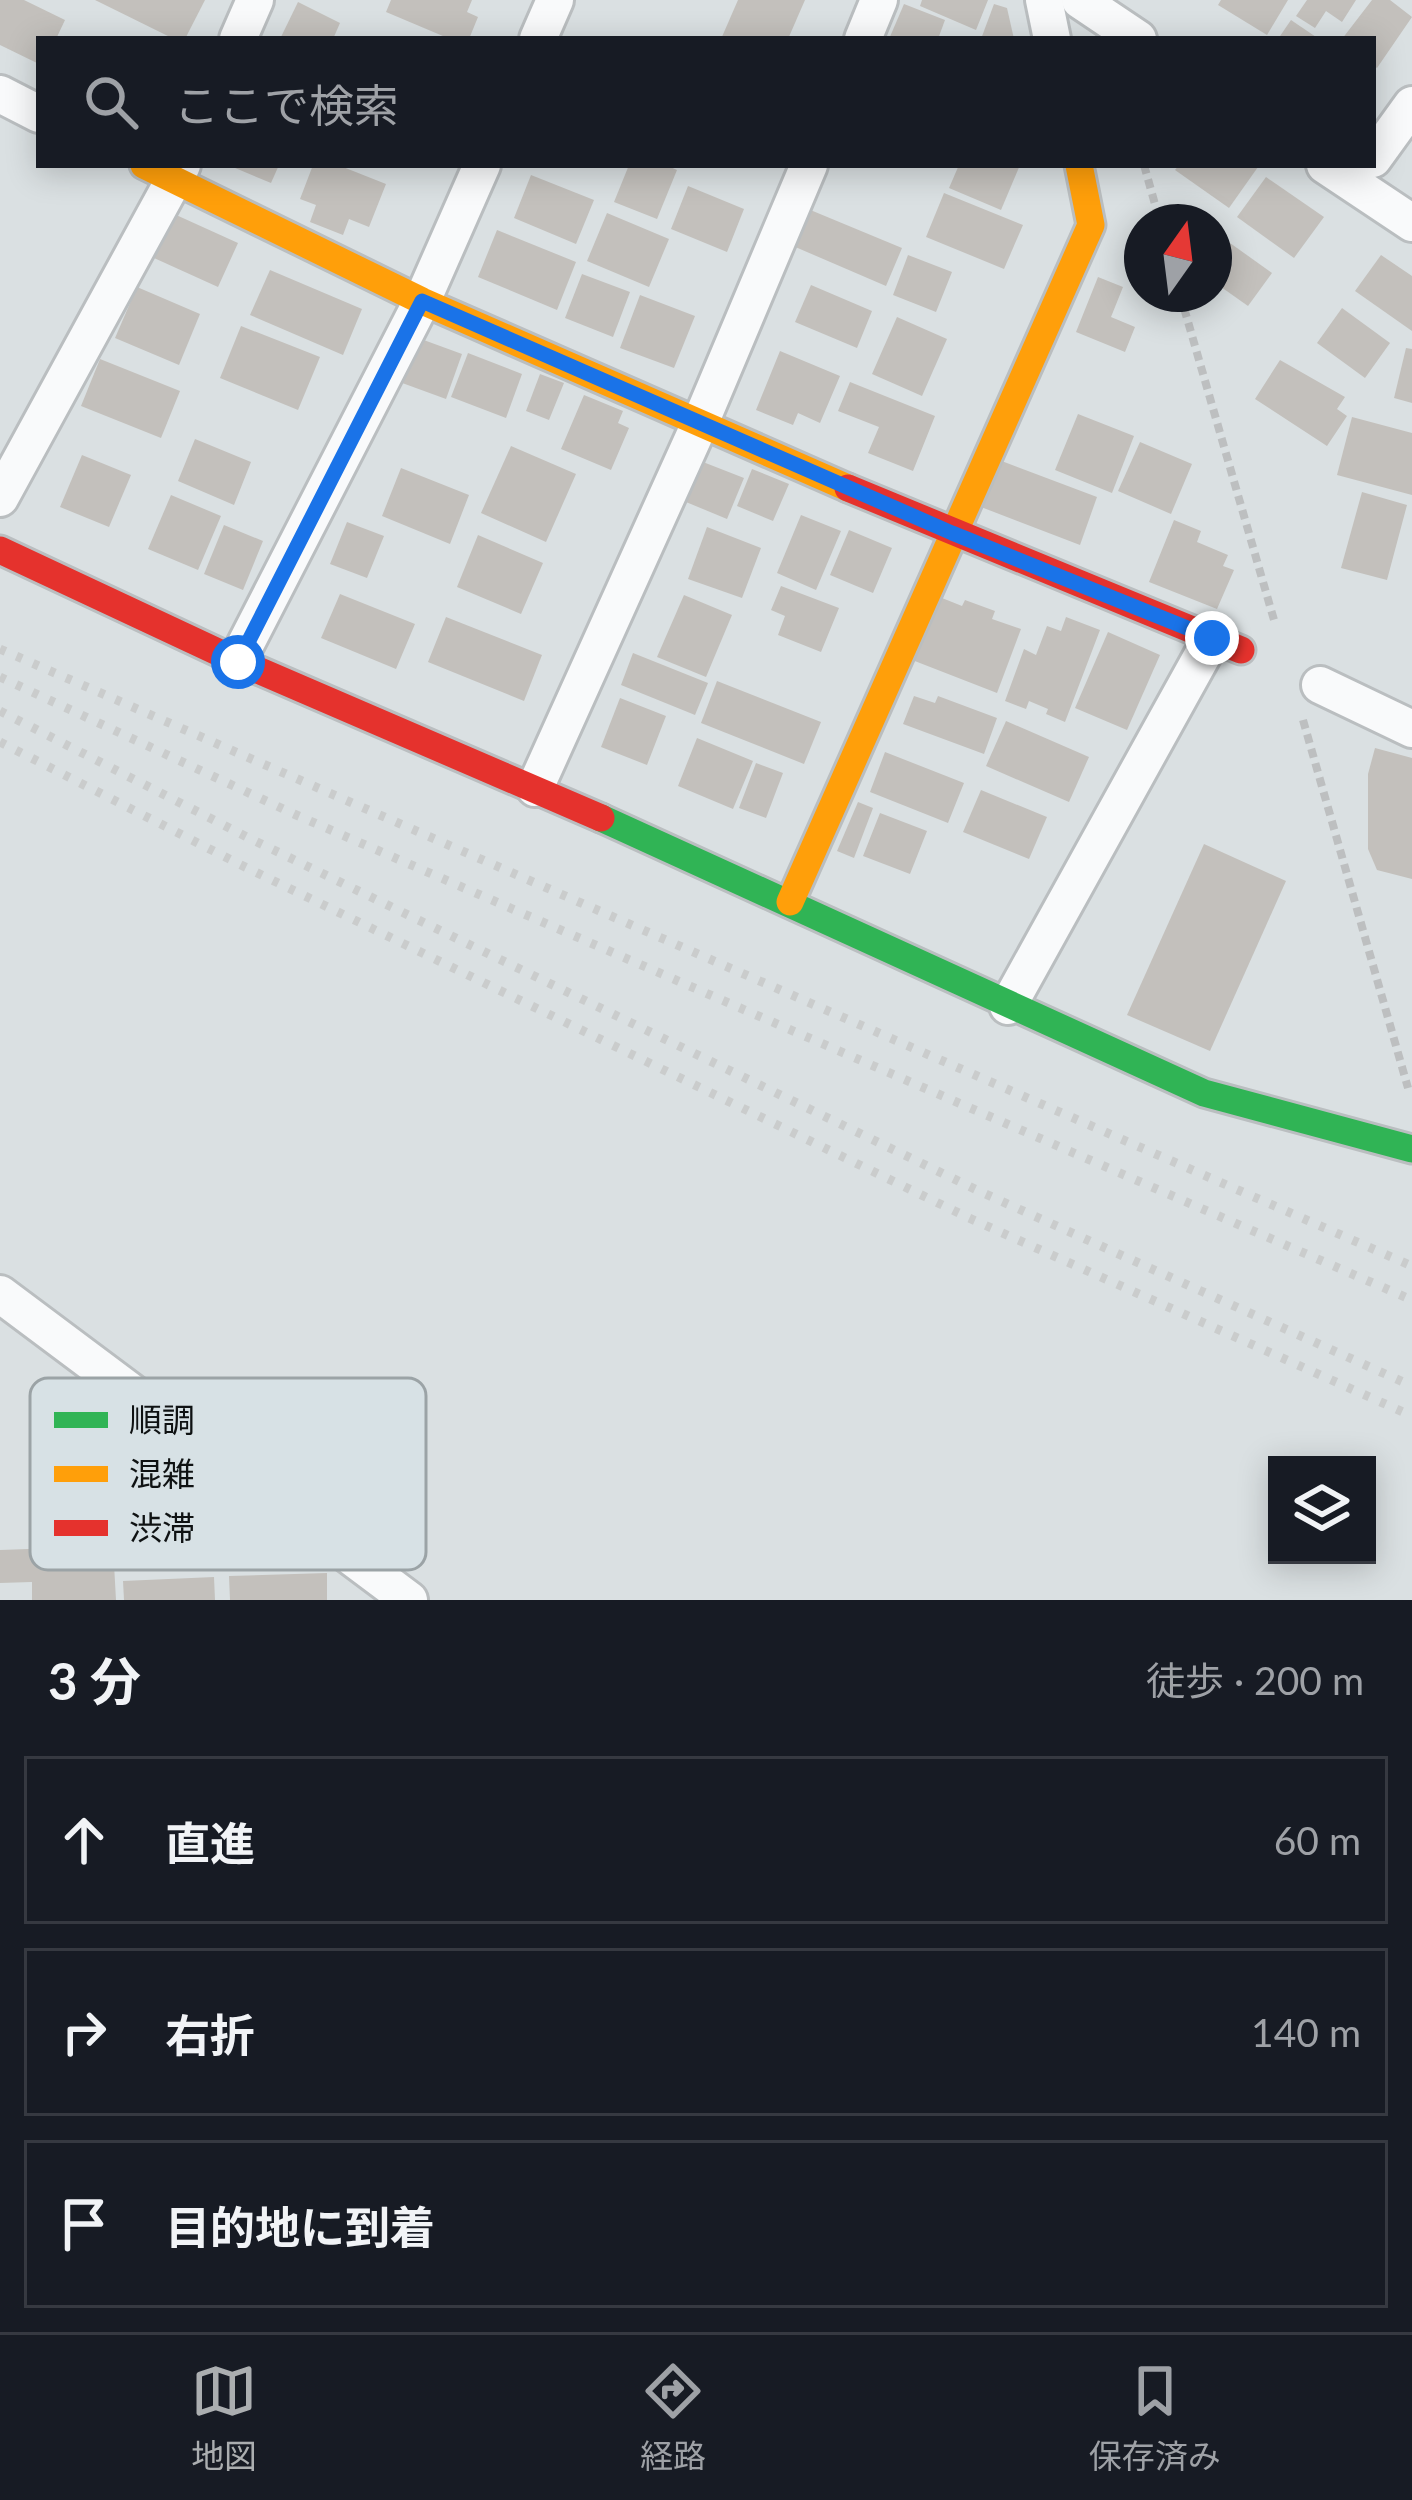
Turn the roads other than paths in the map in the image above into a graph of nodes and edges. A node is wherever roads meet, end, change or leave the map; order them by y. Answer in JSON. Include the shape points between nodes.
{"nodes":[{"id":1,"x":255,"y":0,"type":"edge"},
{"id":2,"x":555,"y":0,"type":"edge"},
{"id":3,"x":879,"y":0,"type":"edge"},
{"id":4,"x":1044,"y":0,"type":"edge"},
{"id":5,"x":1080,"y":0,"type":"edge"},
{"id":6,"x":239,"y":36,"type":"edge"},
{"id":7,"x":539,"y":36,"type":"edge"},
{"id":8,"x":864,"y":36,"type":"edge"},
{"id":9,"x":1051,"y":36,"type":"edge"},
{"id":10,"x":1134,"y":36,"type":"edge"},
{"id":11,"x":0,"y":94,"type":"edge"},
{"id":12,"x":1412,"y":105,"type":"edge"},
{"id":13,"x":36,"y":112,"type":"edge"},
{"id":14,"x":1376,"y":145,"type":"edge"},
{"id":15,"x":481,"y":168,"type":"edge"},
{"id":16,"x":808,"y":168,"type":"edge"},
{"id":17,"x":1079,"y":168,"type":"edge"},
{"id":18,"x":1355,"y":168,"type":"edge"},
{"id":19,"x":167,"y":170,"type":"edge"},
{"id":20,"x":1412,"y":223,"type":"edge"},
{"id":21,"x":422,"y":301,"type":"junction"},
{"id":22,"x":700,"y":421,"type":"junction"},
{"id":23,"x":0,"y":498,"type":"edge"},
{"id":24,"x":952,"y":533,"type":"junction"},
{"id":25,"x":0,"y":550,"type":"edge"},
{"id":26,"x":1227,"y":644,"type":"joint"},
{"id":27,"x":238,"y":662,"type":"junction"},
{"id":28,"x":1320,"y":685,"type":"dead end"},
{"id":29,"x":1412,"y":729,"type":"edge"},
{"id":30,"x":536,"y":788,"type":"junction"},
{"id":31,"x":790,"y":902,"type":"junction"},
{"id":32,"x":1008,"y":1006,"type":"junction"},
{"id":33,"x":1412,"y":1149,"type":"edge"},
{"id":34,"x":0,"y":1294,"type":"edge"},
{"id":35,"x":112,"y":1378,"type":"edge"},
{"id":36,"x":369,"y":1570,"type":"edge"},
{"id":37,"x":409,"y":1600,"type":"edge"}],
"edges":[{"from":1,"to":6,"type":"street"},
{"from":2,"to":7,"type":"street"},
{"from":3,"to":8,"type":"street"},
{"from":4,"to":9,"type":"street"},
{"from":5,"to":10,"type":"street"},
{"from":11,"to":13,"type":"street"},
{"from":12,"to":14,"type":"street"},
{"from":15,"to":21,"type":"street"},
{"from":16,"to":22,"type":"street"},
{"from":17,"to":24,"type":"street","via":[[1091,225]]},
{"from":18,"to":20,"type":"street"},
{"from":19,"to":21,"type":"street"},
{"from":19,"to":23,"type":"street"},
{"from":21,"to":22,"type":"street"},
{"from":21,"to":27,"type":"street"},
{"from":22,"to":24,"type":"street"},
{"from":22,"to":30,"type":"street"},
{"from":24,"to":26,"type":"street"},
{"from":24,"to":31,"type":"street"},
{"from":25,"to":27,"type":"street"},
{"from":26,"to":32,"type":"street"},
{"from":27,"to":30,"type":"street"},
{"from":28,"to":29,"type":"street"},
{"from":30,"to":31,"type":"street"},
{"from":31,"to":32,"type":"street"},
{"from":32,"to":33,"type":"street","via":[[1204,1093]]},
{"from":34,"to":35,"type":"street"},
{"from":36,"to":37,"type":"street"}]}
